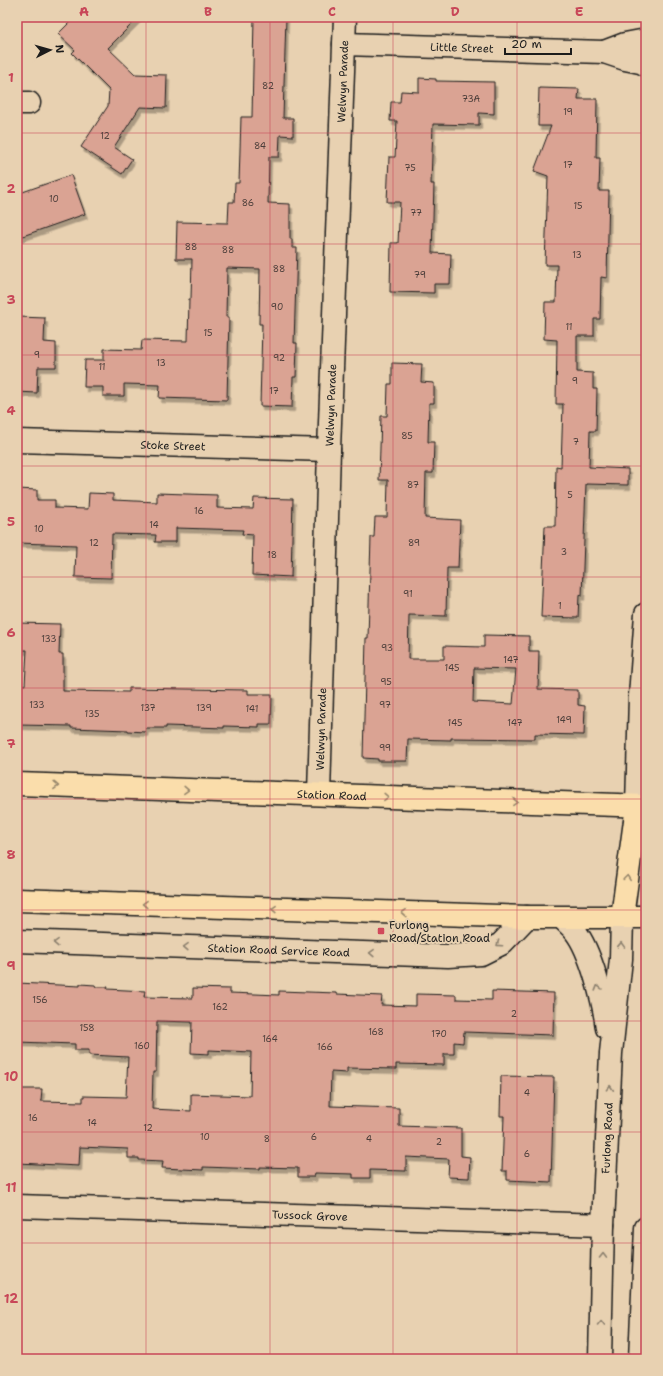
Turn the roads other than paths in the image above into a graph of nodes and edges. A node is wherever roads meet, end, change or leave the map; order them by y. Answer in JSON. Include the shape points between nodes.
{"nodes":[{"id":1,"x":345,"y":17,"type":"edge"},
{"id":2,"x":344,"y":44,"type":"junction"},
{"id":3,"x":646,"y":52,"type":"edge"},
{"id":4,"x":17,"y":441,"type":"edge"},
{"id":5,"x":329,"y":450,"type":"junction"},
{"id":6,"x":646,"y":614,"type":"edge"},
{"id":7,"x":17,"y":784,"type":"edge"},
{"id":8,"x":319,"y":794,"type":"junction"},
{"id":9,"x":641,"y":806,"type":"edge"},
{"id":10,"x":646,"y":854,"type":"edge"},
{"id":11,"x":17,"y":900,"type":"edge"},
{"id":12,"x":527,"y":917,"type":"junction"},
{"id":13,"x":622,"y":917,"type":"junction"},
{"id":14,"x":646,"y":917,"type":"edge"},
{"id":15,"x":562,"y":918,"type":"junction"},
{"id":16,"x":17,"y":942,"type":"edge"},
{"id":17,"x":611,"y":1053,"type":"junction"},
{"id":18,"x":17,"y":1206,"type":"edge"},
{"id":19,"x":603,"y":1225,"type":"junction"},
{"id":20,"x":646,"y":1228,"type":"edge"},
{"id":21,"x":600,"y":1359,"type":"edge"},
{"id":22,"x":640,"y":1359,"type":"edge"}],
"edges":[{"from":1,"to":2,"type":"street","name":"Welwyn Parade"},
{"from":2,"to":3,"type":"street","name":"Little Street","via":[[604,52],[625,59]]},
{"from":2,"to":5,"type":"street","name":"Welwyn Parade"},
{"from":4,"to":5,"type":"street","name":"Stoke Street"},
{"from":5,"to":8,"type":"street","name":"Welwyn Parade"},
{"from":6,"to":9,"type":"street","via":[[640,696]]},
{"from":7,"to":8,"type":"main road","name":"Station Road","one_way":true},
{"from":8,"to":9,"type":"main road","name":"Station Road","one_way":true},
{"from":9,"to":10,"type":"main road"},
{"from":13,"to":9,"type":"main road","one_way":true},
{"from":12,"to":11,"type":"main road","one_way":true},
{"from":12,"to":15,"type":"main road"},
{"from":12,"to":16,"type":"street","name":"Station Road Service Road","one_way":true,"via":[[501,944],[480,954],[448,956]]},
{"from":13,"to":14,"type":"main road"},
{"from":13,"to":15,"type":"main road"},
{"from":17,"to":13,"type":"street","name":"Furlong Road","one_way":true,"via":[[621,959]]},
{"from":17,"to":15,"type":"street","one_way":true,"via":[[605,1012],[586,950],[576,931]]},
{"from":19,"to":17,"type":"street","name":"Furlong Road","one_way":true},
{"from":18,"to":19,"type":"street","name":"Tussock Grove"},
{"from":21,"to":19,"type":"street","name":"Furlong Road","one_way":true},
{"from":20,"to":22,"type":"street"}]}
